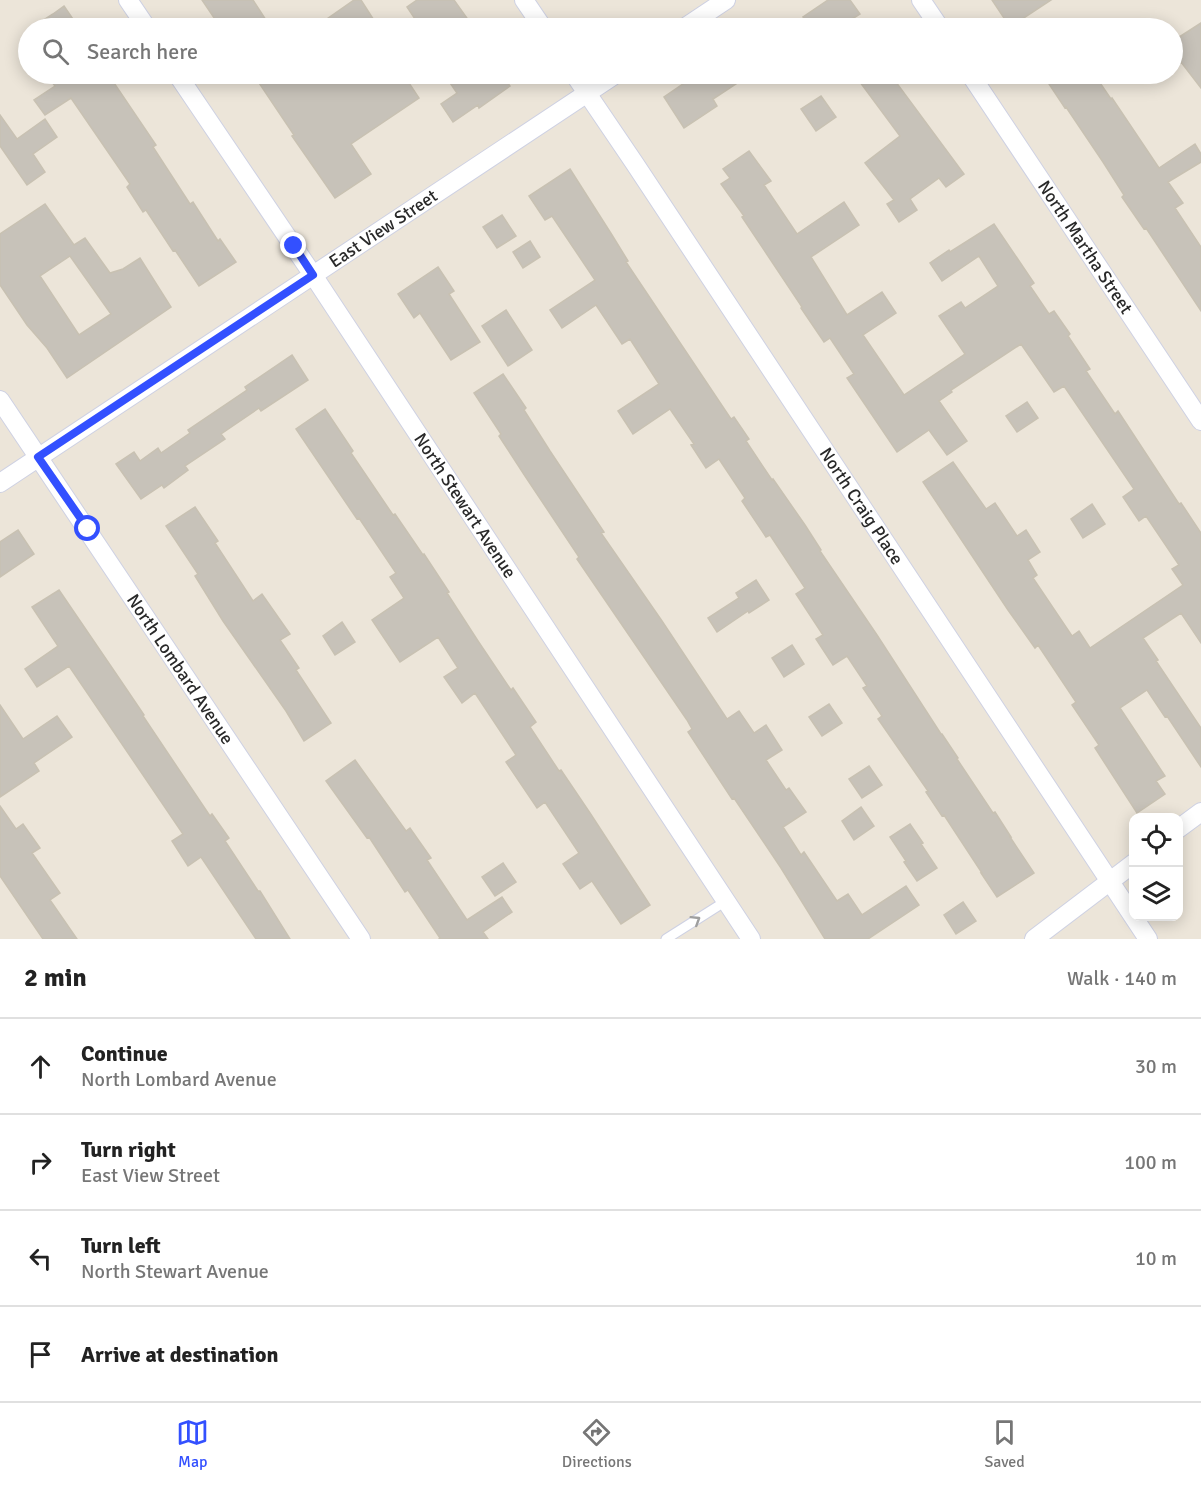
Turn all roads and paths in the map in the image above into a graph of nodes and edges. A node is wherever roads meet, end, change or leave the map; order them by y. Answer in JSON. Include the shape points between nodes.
{"nodes":[{"id":1,"x":128,"y":0,"type":"edge"},
{"id":2,"x":524,"y":0,"type":"edge"},
{"id":3,"x":726,"y":0,"type":"edge"},
{"id":4,"x":921,"y":0,"type":"edge"},
{"id":5,"x":140,"y":18,"type":"edge"},
{"id":6,"x":536,"y":18,"type":"edge"},
{"id":7,"x":699,"y":18,"type":"edge"},
{"id":8,"x":933,"y":18,"type":"edge"},
{"id":9,"x":184,"y":84,"type":"edge"},
{"id":10,"x":581,"y":84,"type":"edge"},
{"id":11,"x":601,"y":84,"type":"edge"},
{"id":12,"x":977,"y":84,"type":"edge"},
{"id":13,"x":587,"y":93,"type":"junction"},
{"id":14,"x":313,"y":275,"type":"junction"},
{"id":15,"x":0,"y":400,"type":"edge"},
{"id":16,"x":1201,"y":422,"type":"edge"},
{"id":17,"x":38,"y":457,"type":"junction"},
{"id":18,"x":0,"y":483,"type":"edge"},
{"id":19,"x":1201,"y":812,"type":"edge"},
{"id":20,"x":1183,"y":826,"type":"edge"},
{"id":21,"x":1129,"y":867,"type":"edge"},
{"id":22,"x":1109,"y":881,"type":"junction"},
{"id":23,"x":726,"y":901,"type":"junction"},
{"id":24,"x":361,"y":939,"type":"edge"},
{"id":25,"x":666,"y":939,"type":"edge"},
{"id":26,"x":751,"y":939,"type":"edge"},
{"id":27,"x":1034,"y":939,"type":"edge"},
{"id":28,"x":1148,"y":939,"type":"edge"}],
"edges":[{"from":1,"to":5,"type":"street"},
{"from":2,"to":6,"type":"street"},
{"from":3,"to":7,"type":"street"},
{"from":4,"to":8,"type":"street"},
{"from":9,"to":14,"type":"street","name":"North Stewart Avenue"},
{"from":10,"to":13,"type":"street","name":"North Craig Place"},
{"from":11,"to":13,"type":"street","name":"East View Street"},
{"from":12,"to":16,"type":"street","name":"North Martha Street"},
{"from":13,"to":14,"type":"street","name":"East View Street"},
{"from":13,"to":22,"type":"street","name":"North Craig Place"},
{"from":14,"to":17,"type":"street","name":"East View Street"},
{"from":14,"to":23,"type":"street","name":"North Stewart Avenue"},
{"from":15,"to":17,"type":"street","name":"North Lombard Avenue"},
{"from":17,"to":18,"type":"street","name":"East View Street"},
{"from":17,"to":24,"type":"street","name":"North Lombard Avenue"},
{"from":19,"to":20,"type":"street"},
{"from":21,"to":22,"type":"street"},
{"from":22,"to":27,"type":"street"},
{"from":22,"to":28,"type":"street","name":"North Craig Place"},
{"from":25,"to":23,"type":"lane","one_way":true},
{"from":23,"to":26,"type":"street","name":"North Stewart Avenue"}]}
